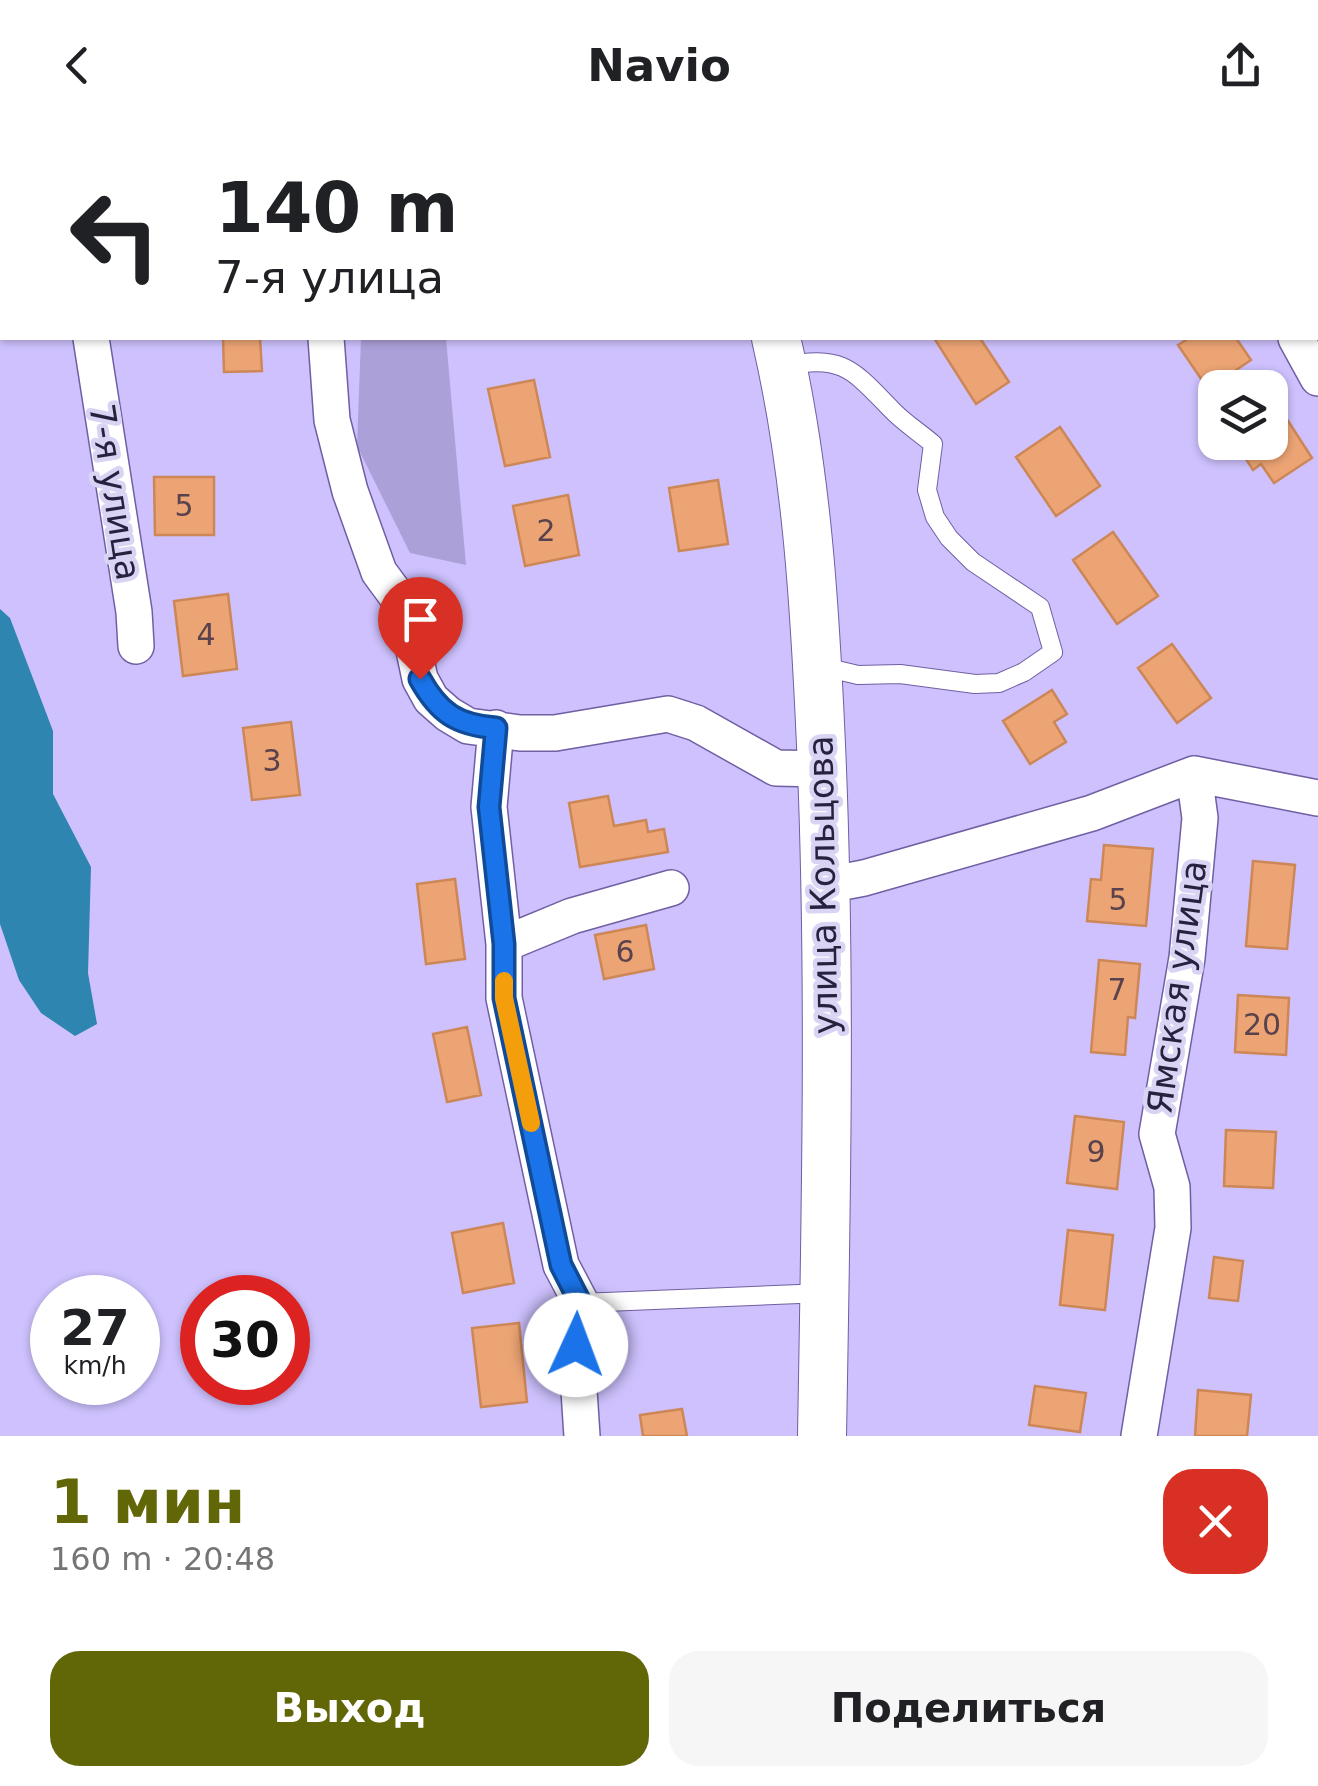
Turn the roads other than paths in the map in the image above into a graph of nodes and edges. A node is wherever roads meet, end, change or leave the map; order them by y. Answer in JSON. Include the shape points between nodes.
{"nodes":[{"id":1,"x":91,"y":340,"type":"edge"},
{"id":2,"x":326,"y":340,"type":"edge"},
{"id":3,"x":1297,"y":340,"type":"edge"},
{"id":4,"x":780,"y":352,"type":"edge"},
{"id":5,"x":1318,"y":378,"type":"edge"},
{"id":6,"x":136,"y":646,"type":"dead end"},
{"id":7,"x":817,"y":666,"type":"junction"},
{"id":8,"x":496,"y":728,"type":"junction"},
{"id":9,"x":822,"y":769,"type":"junction"},
{"id":10,"x":1194,"y":774,"type":"junction"},
{"id":11,"x":1318,"y":798,"type":"edge"},
{"id":12,"x":826,"y":885,"type":"junction"},
{"id":13,"x":671,"y":888,"type":"dead end"},
{"id":14,"x":504,"y":944,"type":"junction"},
{"id":15,"x":824,"y":1294,"type":"junction"},
{"id":16,"x":580,"y":1302,"type":"junction"},
{"id":17,"x":582,"y":1436,"type":"edge"},
{"id":18,"x":822,"y":1436,"type":"edge"},
{"id":19,"x":1139,"y":1436,"type":"edge"}],
"edges":[{"from":1,"to":6,"type":"street","name":"7-я улица"},
{"from":2,"to":8,"type":"street","via":[[332,420],[350,491],[379,572],[407,617],[420,679],[448,714],[468,726]]},
{"from":3,"to":5,"type":"street"},
{"from":4,"to":7,"type":"main road","name":"улица Кольцова","via":[[814,592]]},
{"from":4,"to":7,"type":"lane","via":[[836,364],[864,380],[933,444],[927,490],[934,517],[973,562],[1040,607],[1053,652],[1024,672],[987,683]]},
{"from":7,"to":9,"type":"main road","name":"улица Кольцова"},
{"from":8,"to":9,"type":"street","via":[[555,732],[668,714],[696,722],[776,768]]},
{"from":8,"to":14,"type":"street","via":[[489,807]]},
{"from":9,"to":12,"type":"main road","name":"улица Кольцова"},
{"from":10,"to":11,"type":"street"},
{"from":10,"to":12,"type":"street","via":[[1092,813]]},
{"from":10,"to":19,"type":"street","name":"Ямская улица","via":[[1200,818],[1187,958],[1157,1134],[1172,1187],[1173,1228]]},
{"from":12,"to":15,"type":"main road","name":"улица Кольцова"},
{"from":13,"to":14,"type":"street"},
{"from":14,"to":16,"type":"street","via":[[504,998],[561,1265]]},
{"from":15,"to":16,"type":"lane"},
{"from":15,"to":18,"type":"main road","name":"улица Кольцова"},
{"from":16,"to":17,"type":"street"}]}
